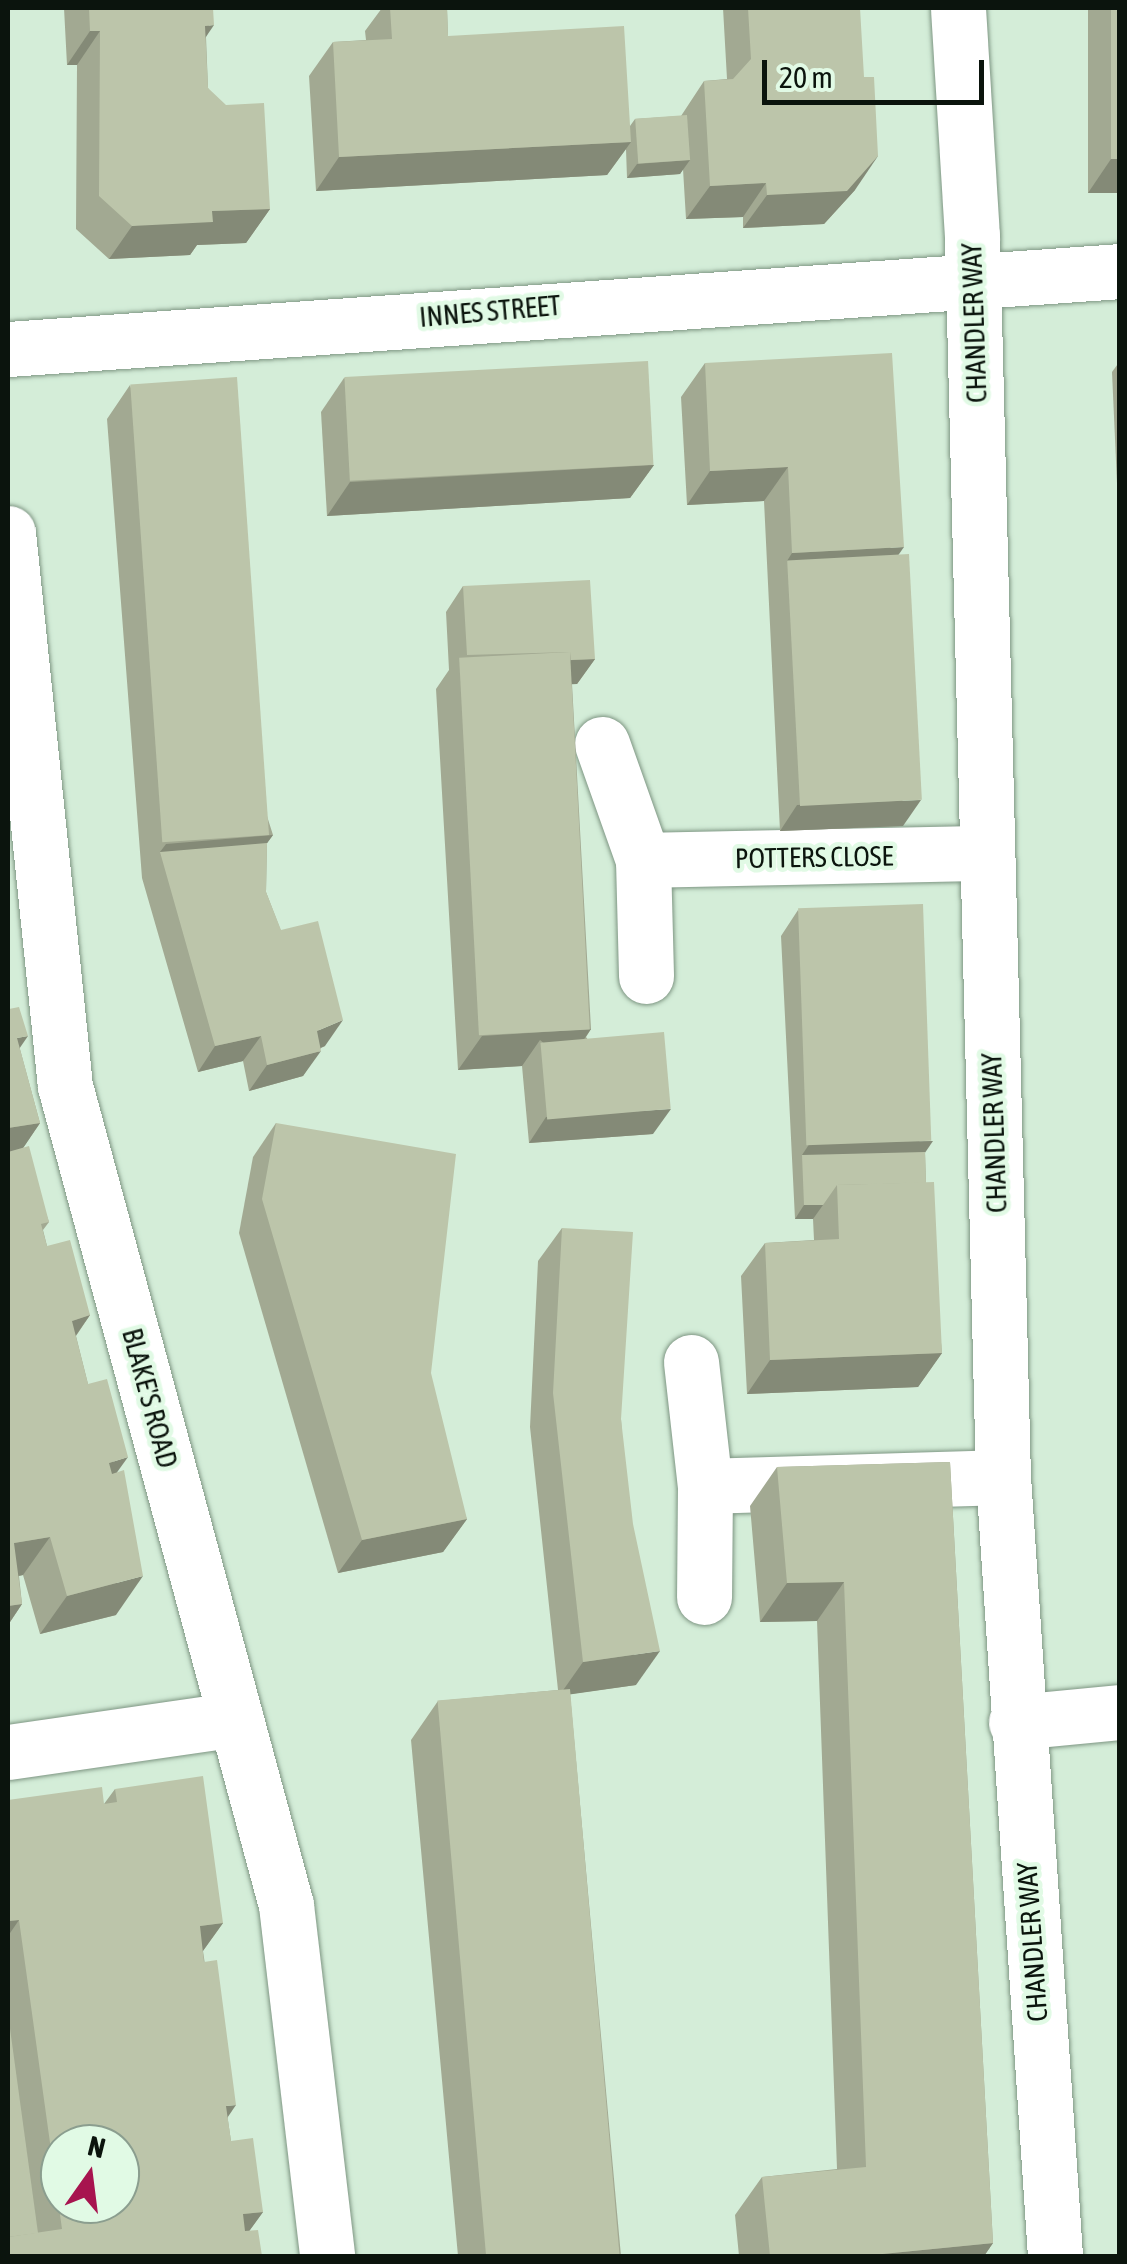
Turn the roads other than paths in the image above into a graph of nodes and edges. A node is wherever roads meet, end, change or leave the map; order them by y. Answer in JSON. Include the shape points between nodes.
{"nodes":[{"id":1,"x":958,"y":8,"type":"edge"},
{"id":2,"x":1120,"y":271,"type":"edge"},
{"id":3,"x":973,"y":279,"type":"junction"},
{"id":4,"x":8,"y":349,"type":"edge"},
{"id":5,"x":8,"y":532,"type":"edge"},
{"id":6,"x":602,"y":744,"type":"dead end"},
{"id":7,"x":986,"y":852,"type":"junction"},
{"id":8,"x":643,"y":860,"type":"junction"},
{"id":9,"x":646,"y":976,"type":"dead end"},
{"id":10,"x":691,"y":1362,"type":"dead end"},
{"id":11,"x":1002,"y":1477,"type":"junction"},
{"id":12,"x":705,"y":1486,"type":"junction"},
{"id":13,"x":704,"y":1597,"type":"dead end"},
{"id":14,"x":1120,"y":1712,"type":"edge"},
{"id":15,"x":236,"y":1719,"type":"junction"},
{"id":16,"x":1016,"y":1722,"type":"junction"},
{"id":17,"x":8,"y":1752,"type":"edge"},
{"id":18,"x":327,"y":2256,"type":"edge"},
{"id":19,"x":1055,"y":2256,"type":"edge"}],
"edges":[{"from":1,"to":3,"type":"street","name":"CHANDLER WAY"},
{"from":2,"to":3,"type":"street","name":"INNES STREET"},
{"from":3,"to":4,"type":"street","name":"INNES STREET"},
{"from":3,"to":7,"type":"street","name":"CHANDLER WAY"},
{"from":5,"to":15,"type":"street","name":"BLAKE'S ROAD","via":[[66,1086]]},
{"from":6,"to":8,"type":"street"},
{"from":7,"to":8,"type":"street","name":"POTTERS CLOSE"},
{"from":7,"to":11,"type":"street","name":"CHANDLER WAY"},
{"from":8,"to":9,"type":"street"},
{"from":10,"to":12,"type":"street"},
{"from":11,"to":12,"type":"street"},
{"from":11,"to":16,"type":"street","name":"CHANDLER WAY"},
{"from":12,"to":13,"type":"street"},
{"from":14,"to":16,"type":"street"},
{"from":15,"to":17,"type":"street"},
{"from":15,"to":18,"type":"street","name":"BLAKE'S ROAD","via":[[286,1905]]},
{"from":16,"to":19,"type":"street","name":"CHANDLER WAY"}]}
